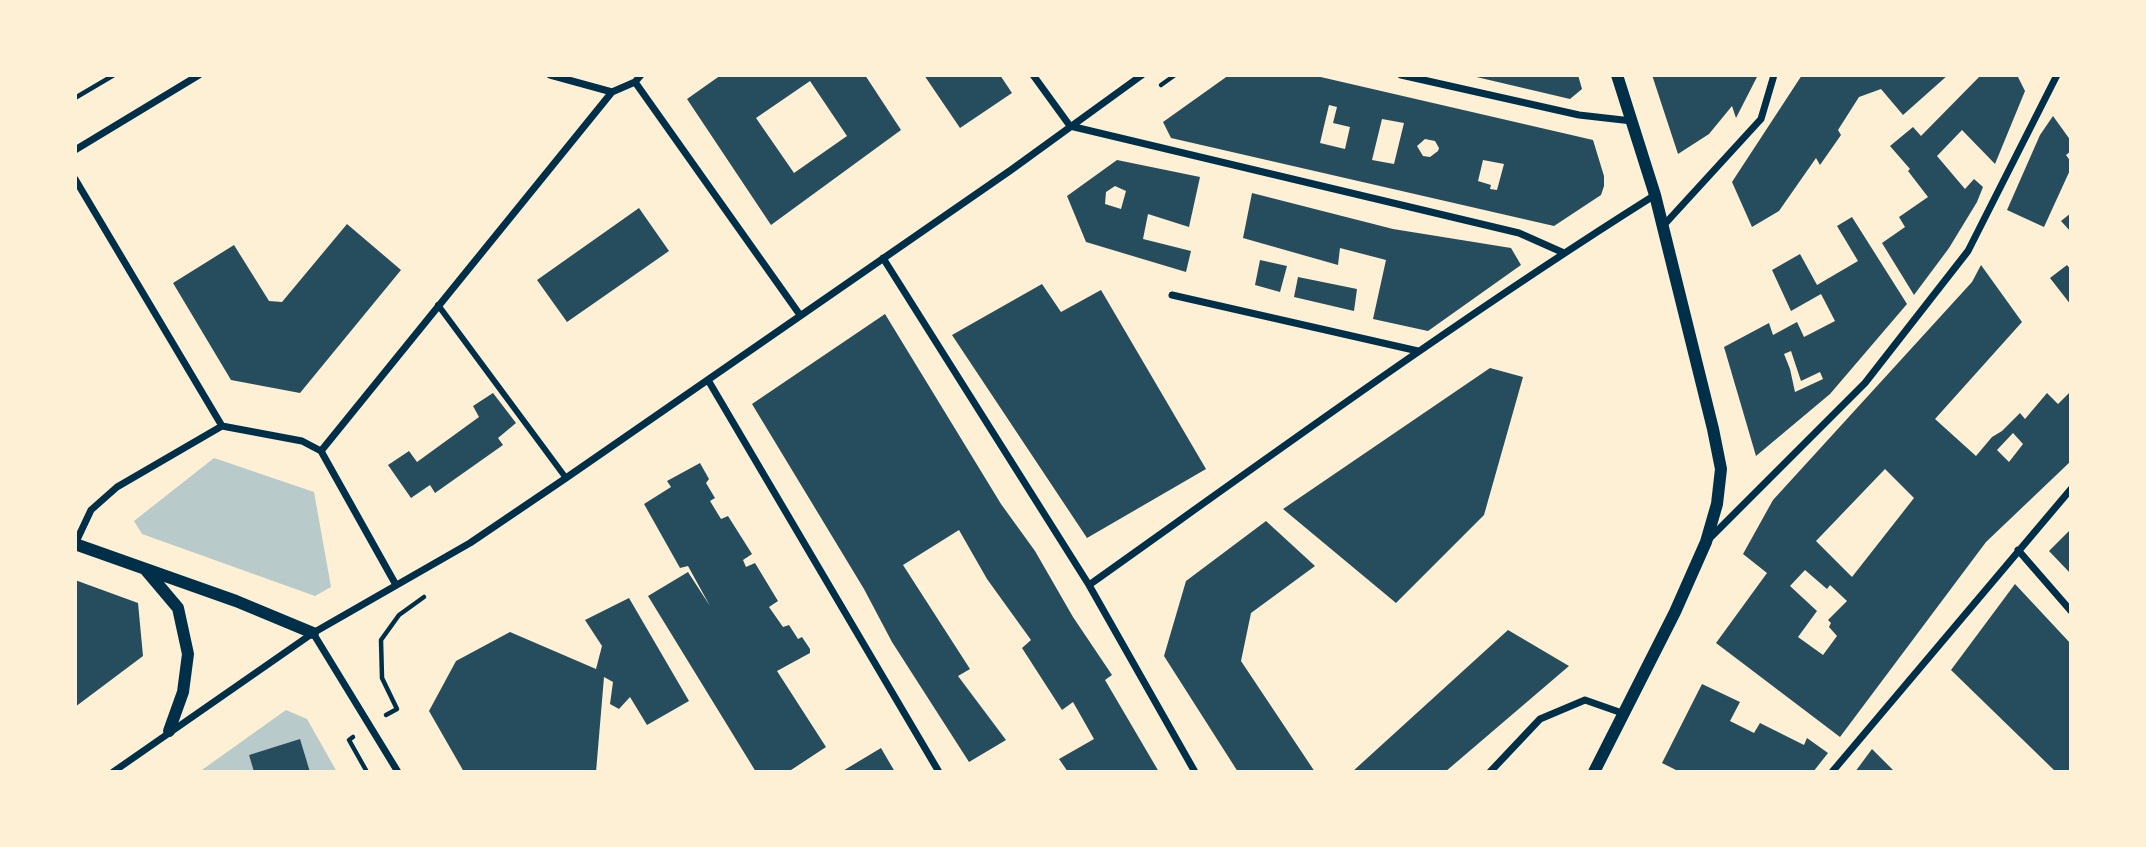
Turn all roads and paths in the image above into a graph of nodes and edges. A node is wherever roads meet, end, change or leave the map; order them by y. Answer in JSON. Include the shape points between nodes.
{"nodes":[{"id":1,"x":114,"y":75,"type":"edge"},
{"id":2,"x":199,"y":75,"type":"edge"},
{"id":3,"x":550,"y":75,"type":"edge"},
{"id":4,"x":641,"y":75,"type":"edge"},
{"id":5,"x":1033,"y":75,"type":"edge"},
{"id":6,"x":1142,"y":75,"type":"edge"},
{"id":7,"x":1401,"y":75,"type":"edge"},
{"id":8,"x":1617,"y":75,"type":"edge"},
{"id":9,"x":1774,"y":75,"type":"edge"},
{"id":10,"x":2056,"y":76,"type":"edge"},
{"id":11,"x":635,"y":82,"type":"junction"},
{"id":12,"x":612,"y":92,"type":"junction"},
{"id":13,"x":75,"y":98,"type":"edge"},
{"id":14,"x":1632,"y":121,"type":"junction"},
{"id":15,"x":1070,"y":126,"type":"junction"},
{"id":16,"x":75,"y":150,"type":"edge"},
{"id":17,"x":75,"y":179,"type":"edge"},
{"id":18,"x":1655,"y":195,"type":"junction"},
{"id":19,"x":1663,"y":226,"type":"junction"},
{"id":20,"x":1564,"y":253,"type":"junction"},
{"id":21,"x":883,"y":258,"type":"junction"},
{"id":22,"x":1172,"y":295,"type":"dead end"},
{"id":23,"x":438,"y":305,"type":"junction"},
{"id":24,"x":800,"y":315,"type":"junction"},
{"id":25,"x":1418,"y":351,"type":"junction"},
{"id":26,"x":708,"y":380,"type":"junction"},
{"id":27,"x":222,"y":426,"type":"junction"},
{"id":28,"x":320,"y":451,"type":"junction"},
{"id":29,"x":566,"y":478,"type":"junction"},
{"id":30,"x":2071,"y":489,"type":"edge"},
{"id":31,"x":1706,"y":542,"type":"junction"},
{"id":32,"x":75,"y":544,"type":"edge"},
{"id":33,"x":2018,"y":551,"type":"junction"},
{"id":34,"x":144,"y":569,"type":"junction"},
{"id":35,"x":396,"y":585,"type":"junction"},
{"id":36,"x":1089,"y":585,"type":"junction"},
{"id":37,"x":2071,"y":611,"type":"edge"},
{"id":38,"x":313,"y":633,"type":"junction"},
{"id":39,"x":1622,"y":713,"type":"junction"},
{"id":40,"x":169,"y":731,"type":"junction"},
{"id":41,"x":113,"y":772,"type":"edge"},
{"id":42,"x":398,"y":772,"type":"edge"},
{"id":43,"x":939,"y":772,"type":"edge"},
{"id":44,"x":1195,"y":772,"type":"edge"},
{"id":45,"x":1490,"y":772,"type":"edge"},
{"id":46,"x":1594,"y":772,"type":"edge"},
{"id":47,"x":1832,"y":772,"type":"edge"}],
"edges":[{"from":1,"to":13,"type":"path"},
{"from":2,"to":16,"type":"street"},
{"from":3,"to":12,"type":"street"},
{"from":4,"to":11,"type":"street"},
{"from":5,"to":15,"type":"street"},
{"from":6,"to":15,"type":"street"},
{"from":7,"to":14,"type":"street","via":[[1579,115]]},
{"from":8,"to":14,"type":"street"},
{"from":9,"to":19,"type":"street","via":[[1761,119]]},
{"from":10,"to":31,"type":"street","via":[[1968,251],[1865,383]]},
{"from":11,"to":12,"type":"street"},
{"from":11,"to":24,"type":"street"},
{"from":12,"to":23,"type":"street"},
{"from":14,"to":18,"type":"street"},
{"from":15,"to":20,"type":"street","via":[[1520,233]]},
{"from":15,"to":21,"type":"street"},
{"from":17,"to":27,"type":"street"},
{"from":18,"to":19,"type":"street"},
{"from":18,"to":20,"type":"street"},
{"from":19,"to":31,"type":"street","via":[[1721,469]]},
{"from":20,"to":25,"type":"street"},
{"from":21,"to":24,"type":"street"},
{"from":21,"to":36,"type":"street"},
{"from":22,"to":25,"type":"street"},
{"from":23,"to":28,"type":"street"},
{"from":23,"to":29,"type":"street"},
{"from":24,"to":26,"type":"street"},
{"from":25,"to":36,"type":"street"},
{"from":26,"to":29,"type":"street"},
{"from":26,"to":43,"type":"street"},
{"from":27,"to":28,"type":"street","via":[[302,441]]},
{"from":27,"to":32,"type":"street","via":[[117,487],[91,510]]},
{"from":28,"to":35,"type":"street"},
{"from":29,"to":35,"type":"street","via":[[470,543]]},
{"from":30,"to":33,"type":"street"},
{"from":31,"to":39,"type":"street"},
{"from":32,"to":34,"type":"street"},
{"from":33,"to":37,"type":"street"},
{"from":33,"to":47,"type":"street"},
{"from":34,"to":38,"type":"street"},
{"from":34,"to":40,"type":"street","via":[[178,608],[188,654],[183,692]]},
{"from":35,"to":38,"type":"street"},
{"from":36,"to":44,"type":"street"},
{"from":38,"to":40,"type":"street"},
{"from":38,"to":42,"type":"street"},
{"from":39,"to":45,"type":"street","via":[[1585,700],[1540,719]]},
{"from":39,"to":46,"type":"street"},
{"from":40,"to":41,"type":"street"}]}
